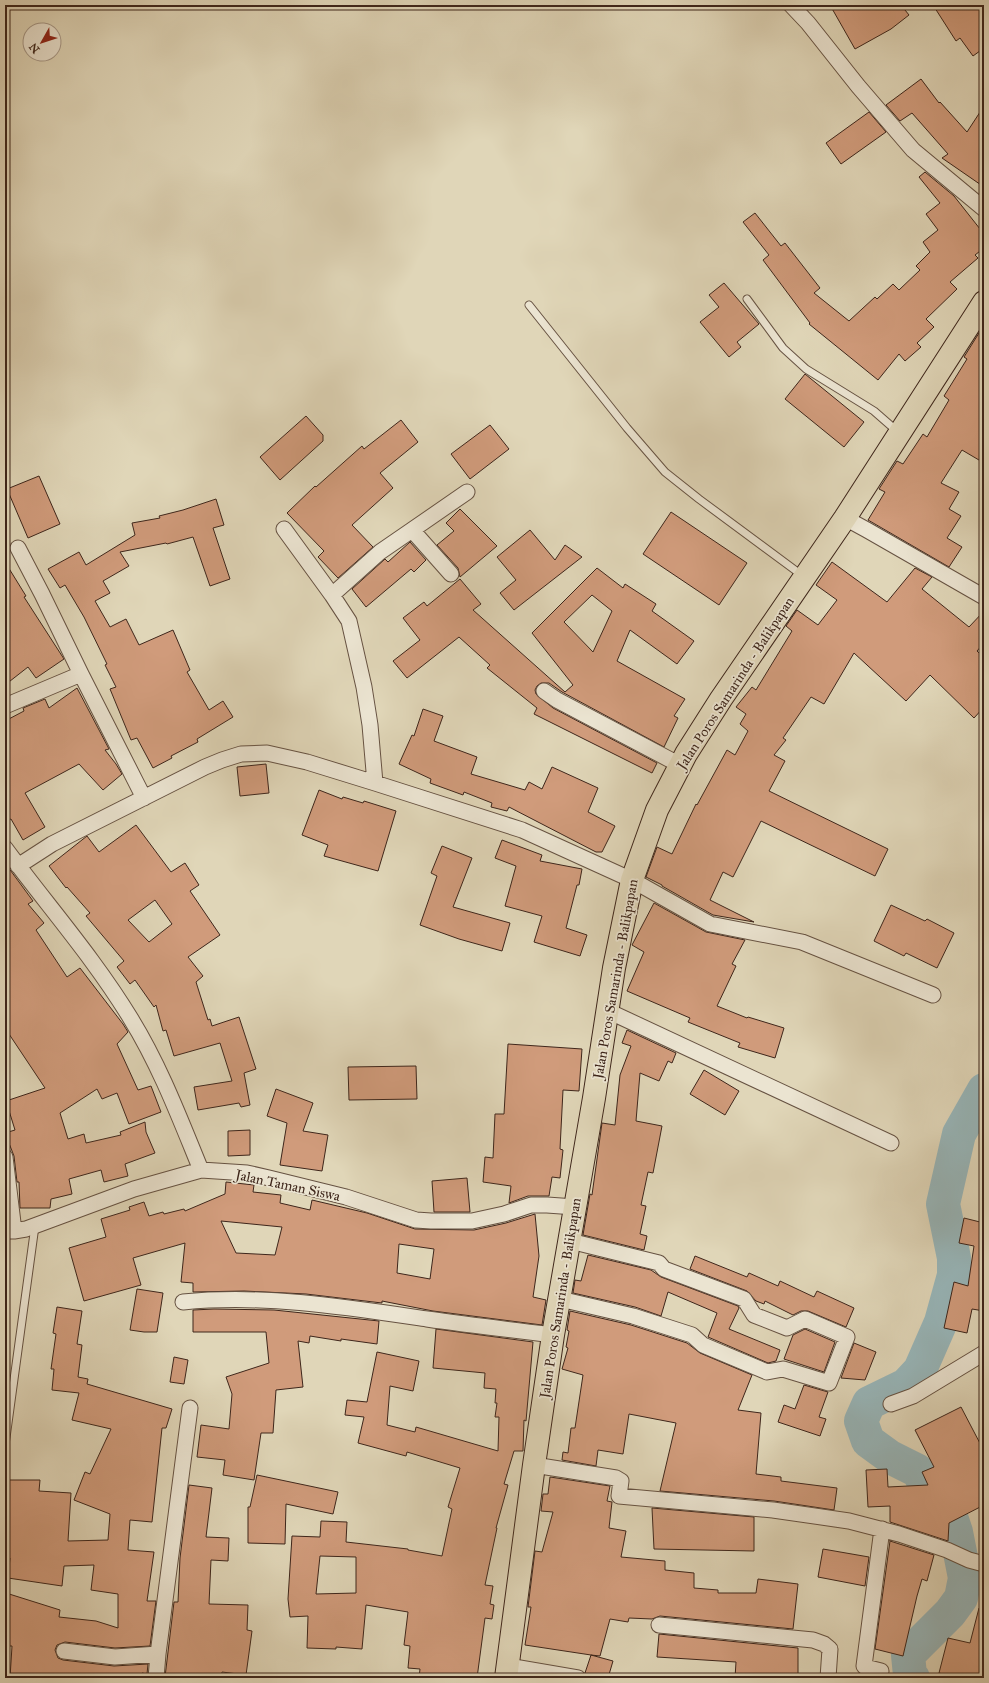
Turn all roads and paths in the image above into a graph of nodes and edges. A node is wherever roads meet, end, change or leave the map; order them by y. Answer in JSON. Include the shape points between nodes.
{"nodes":[{"id":1,"x":791,"y":5,"type":"edge"},
{"id":2,"x":984,"y":209,"type":"edge"},
{"id":3,"x":747,"y":299,"type":"dead end"},
{"id":4,"x":984,"y":302,"type":"edge"},
{"id":5,"x":529,"y":305,"type":"dead end"},
{"id":6,"x":900,"y":434,"type":"junction"},
{"id":7,"x":467,"y":492,"type":"dead end"},
{"id":8,"x":845,"y":518,"type":"junction"},
{"id":9,"x":284,"y":529,"type":"dead end"},
{"id":10,"x":412,"y":530,"type":"junction"},
{"id":11,"x":18,"y":548,"type":"dead end"},
{"id":12,"x":451,"y":574,"type":"dead end"},
{"id":13,"x":805,"y":577,"type":"junction"},
{"id":14,"x":332,"y":595,"type":"junction"},
{"id":15,"x":984,"y":597,"type":"edge"},
{"id":16,"x":81,"y":674,"type":"junction"},
{"id":17,"x":544,"y":691,"type":"dead end"},
{"id":18,"x":5,"y":706,"type":"edge"},
{"id":19,"x":680,"y":765,"type":"junction"},
{"id":20,"x":375,"y":783,"type":"junction"},
{"id":21,"x":144,"y":798,"type":"junction"},
{"id":22,"x":5,"y":848,"type":"edge"},
{"id":23,"x":18,"y":866,"type":"junction"},
{"id":24,"x":632,"y":880,"type":"junction"},
{"id":25,"x":932,"y":995,"type":"dead end"},
{"id":26,"x":608,"y":1011,"type":"junction"},
{"id":27,"x":891,"y":1143,"type":"dead end"},
{"id":28,"x":5,"y":1157,"type":"edge"},
{"id":29,"x":201,"y":1170,"type":"junction"},
{"id":30,"x":575,"y":1207,"type":"junction"},
{"id":31,"x":35,"y":1226,"type":"junction"},
{"id":32,"x":10,"y":1231,"type":"edge"},
{"id":33,"x":570,"y":1241,"type":"junction"},
{"id":34,"x":560,"y":1299,"type":"junction"},
{"id":35,"x":183,"y":1302,"type":"dead end"},
{"id":36,"x":553,"y":1335,"type":"junction"},
{"id":37,"x":984,"y":1353,"type":"edge"},
{"id":38,"x":891,"y":1404,"type":"dead end"},
{"id":39,"x":190,"y":1408,"type":"dead end"},
{"id":40,"x":5,"y":1444,"type":"edge"},
{"id":41,"x":534,"y":1465,"type":"junction"},
{"id":42,"x":882,"y":1529,"type":"junction"},
{"id":43,"x":984,"y":1564,"type":"edge"},
{"id":44,"x":659,"y":1625,"type":"dead end"},
{"id":45,"x":64,"y":1651,"type":"dead end"},
{"id":46,"x":158,"y":1654,"type":"junction"},
{"id":47,"x":507,"y":1672,"type":"edge"},
{"id":48,"x":156,"y":1678,"type":"edge"},
{"id":49,"x":578,"y":1678,"type":"edge"},
{"id":50,"x":828,"y":1678,"type":"edge"},
{"id":51,"x":880,"y":1678,"type":"edge"}],
"edges":[{"from":1,"to":2,"type":"street","via":[[914,150]]},
{"from":3,"to":6,"type":"lane","via":[[783,348],[806,369],[874,411]]},
{"from":4,"to":6,"type":"highway","name":"Jalan Poros Samarinda - Balikpapan"},
{"from":5,"to":13,"type":"lane","via":[[665,472]]},
{"from":6,"to":8,"type":"highway","name":"Jalan Poros Samarinda - Balikpapan"},
{"from":7,"to":10,"type":"street"},
{"from":8,"to":13,"type":"highway","name":"Jalan Poros Samarinda - Balikpapan"},
{"from":8,"to":15,"type":"street"},
{"from":9,"to":14,"type":"street"},
{"from":10,"to":12,"type":"street"},
{"from":10,"to":14,"type":"street","via":[[380,552]]},
{"from":11,"to":16,"type":"street"},
{"from":13,"to":19,"type":"highway","name":"Jalan Poros Samarinda - Balikpapan","via":[[721,699]]},
{"from":14,"to":20,"type":"street","via":[[349,621],[364,687]]},
{"from":16,"to":18,"type":"street"},
{"from":16,"to":21,"type":"street"},
{"from":17,"to":19,"type":"street"},
{"from":19,"to":24,"type":"highway","name":"Jalan Poros Samarinda - Balikpapan","via":[[657,810]]},
{"from":20,"to":21,"type":"street","via":[[306,762],[267,753],[255,753],[222,760]]},
{"from":20,"to":24,"type":"street","via":[[522,830]]},
{"from":21,"to":23,"type":"street","via":[[52,844]]},
{"from":22,"to":23,"type":"street"},
{"from":23,"to":29,"type":"street","via":[[102,975],[131,1018],[144,1040]]},
{"from":24,"to":25,"type":"street","via":[[710,924],[802,942]]},
{"from":24,"to":26,"type":"highway","name":"Jalan Poros Samarinda - Balikpapan"},
{"from":26,"to":27,"type":"street"},
{"from":26,"to":30,"type":"highway","name":"Jalan Poros Samarinda - Balikpapan"},
{"from":28,"to":32,"type":"street"},
{"from":29,"to":30,"type":"street","name":"Jalan Taman Siswa","via":[[247,1173],[269,1178],[346,1197],[416,1220],[472,1220],[504,1214],[531,1205]]},
{"from":29,"to":31,"type":"street","name":"Jalan Taman Siswa","via":[[134,1189]]},
{"from":30,"to":33,"type":"highway","name":"Jalan Poros Samarinda - Balikpapan"},
{"from":31,"to":32,"type":"street","name":"Jalan Taman Siswa"},
{"from":31,"to":40,"type":"lane"},
{"from":33,"to":34,"type":"highway","name":"Jalan Poros Samarinda - Balikpapan"},
{"from":33,"to":34,"type":"street","via":[[658,1263],[664,1269],[744,1299],[754,1316],[787,1328],[805,1319],[847,1337],[829,1383],[784,1369],[767,1372],[703,1345],[692,1335],[633,1316]]},
{"from":34,"to":36,"type":"highway","name":"Jalan Poros Samarinda - Balikpapan"},
{"from":35,"to":36,"type":"street","via":[[212,1299],[294,1302]]},
{"from":36,"to":41,"type":"highway","name":"Jalan Poros Samarinda - Balikpapan"},
{"from":37,"to":38,"type":"street","via":[[913,1396]]},
{"from":39,"to":46,"type":"street"},
{"from":41,"to":42,"type":"street","via":[[616,1478],[621,1481],[619,1496],[773,1510],[849,1521]]},
{"from":41,"to":47,"type":"highway","name":"Jalan Poros Samarinda - Balikpapan"},
{"from":42,"to":43,"type":"street"},
{"from":42,"to":51,"type":"street","via":[[864,1666],[881,1671]]},
{"from":44,"to":50,"type":"street","via":[[813,1640],[824,1644],[830,1650]]},
{"from":45,"to":46,"type":"street","via":[[114,1657]]},
{"from":46,"to":48,"type":"street"},
{"from":47,"to":49,"type":"street"}]}
